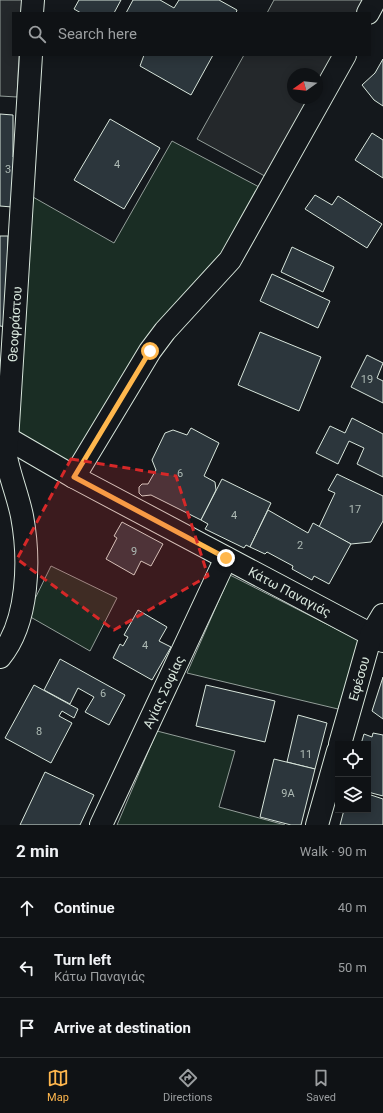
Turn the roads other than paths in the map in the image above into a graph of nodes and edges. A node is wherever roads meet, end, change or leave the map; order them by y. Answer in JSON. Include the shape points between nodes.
{"nodes":[{"id":1,"x":33,"y":0,"type":"edge"},
{"id":2,"x":375,"y":0,"type":"edge"},
{"id":3,"x":32,"y":12,"type":"edge"},
{"id":4,"x":369,"y":12,"type":"edge"},
{"id":5,"x":31,"y":56,"type":"edge"},
{"id":6,"x":344,"y":56,"type":"edge"},
{"id":7,"x":4,"y":436,"type":"edge"},
{"id":8,"x":74,"y":477,"type":"junction"},
{"id":9,"x":226,"y":558,"type":"junction"},
{"id":10,"x":383,"y":615,"type":"edge"},
{"id":11,"x":377,"y":638,"type":"edge"},
{"id":12,"x":0,"y":657,"type":"edge"},
{"id":13,"x":341,"y":741,"type":"edge"},
{"id":14,"x":335,"y":762,"type":"edge"},
{"id":15,"x":101,"y":825,"type":"edge"},
{"id":16,"x":317,"y":825,"type":"edge"}],
"edges":[{"from":1,"to":3,"type":"street"},
{"from":2,"to":4,"type":"street"},
{"from":5,"to":7,"type":"street","name":"Θεοφράστου"},
{"from":6,"to":8,"type":"street","via":[[230,260],[150,351]]},
{"from":7,"to":8,"type":"street","name":"Κάτω Παναγιάς"},
{"from":7,"to":12,"type":"street","name":"Θεοφράστου","via":[[6,458],[22,516],[25,538],[25,584],[16,630]]},
{"from":8,"to":9,"type":"street","name":"Κάτω Παναγιάς"},
{"from":9,"to":11,"type":"street","name":"Κάτω Παναγιάς"},
{"from":9,"to":15,"type":"street","name":"Αγίας Σοφίας"},
{"from":10,"to":11,"type":"street","name":"Εφέσου"},
{"from":11,"to":13,"type":"street","name":"Εφέσου"},
{"from":14,"to":16,"type":"street"}]}
